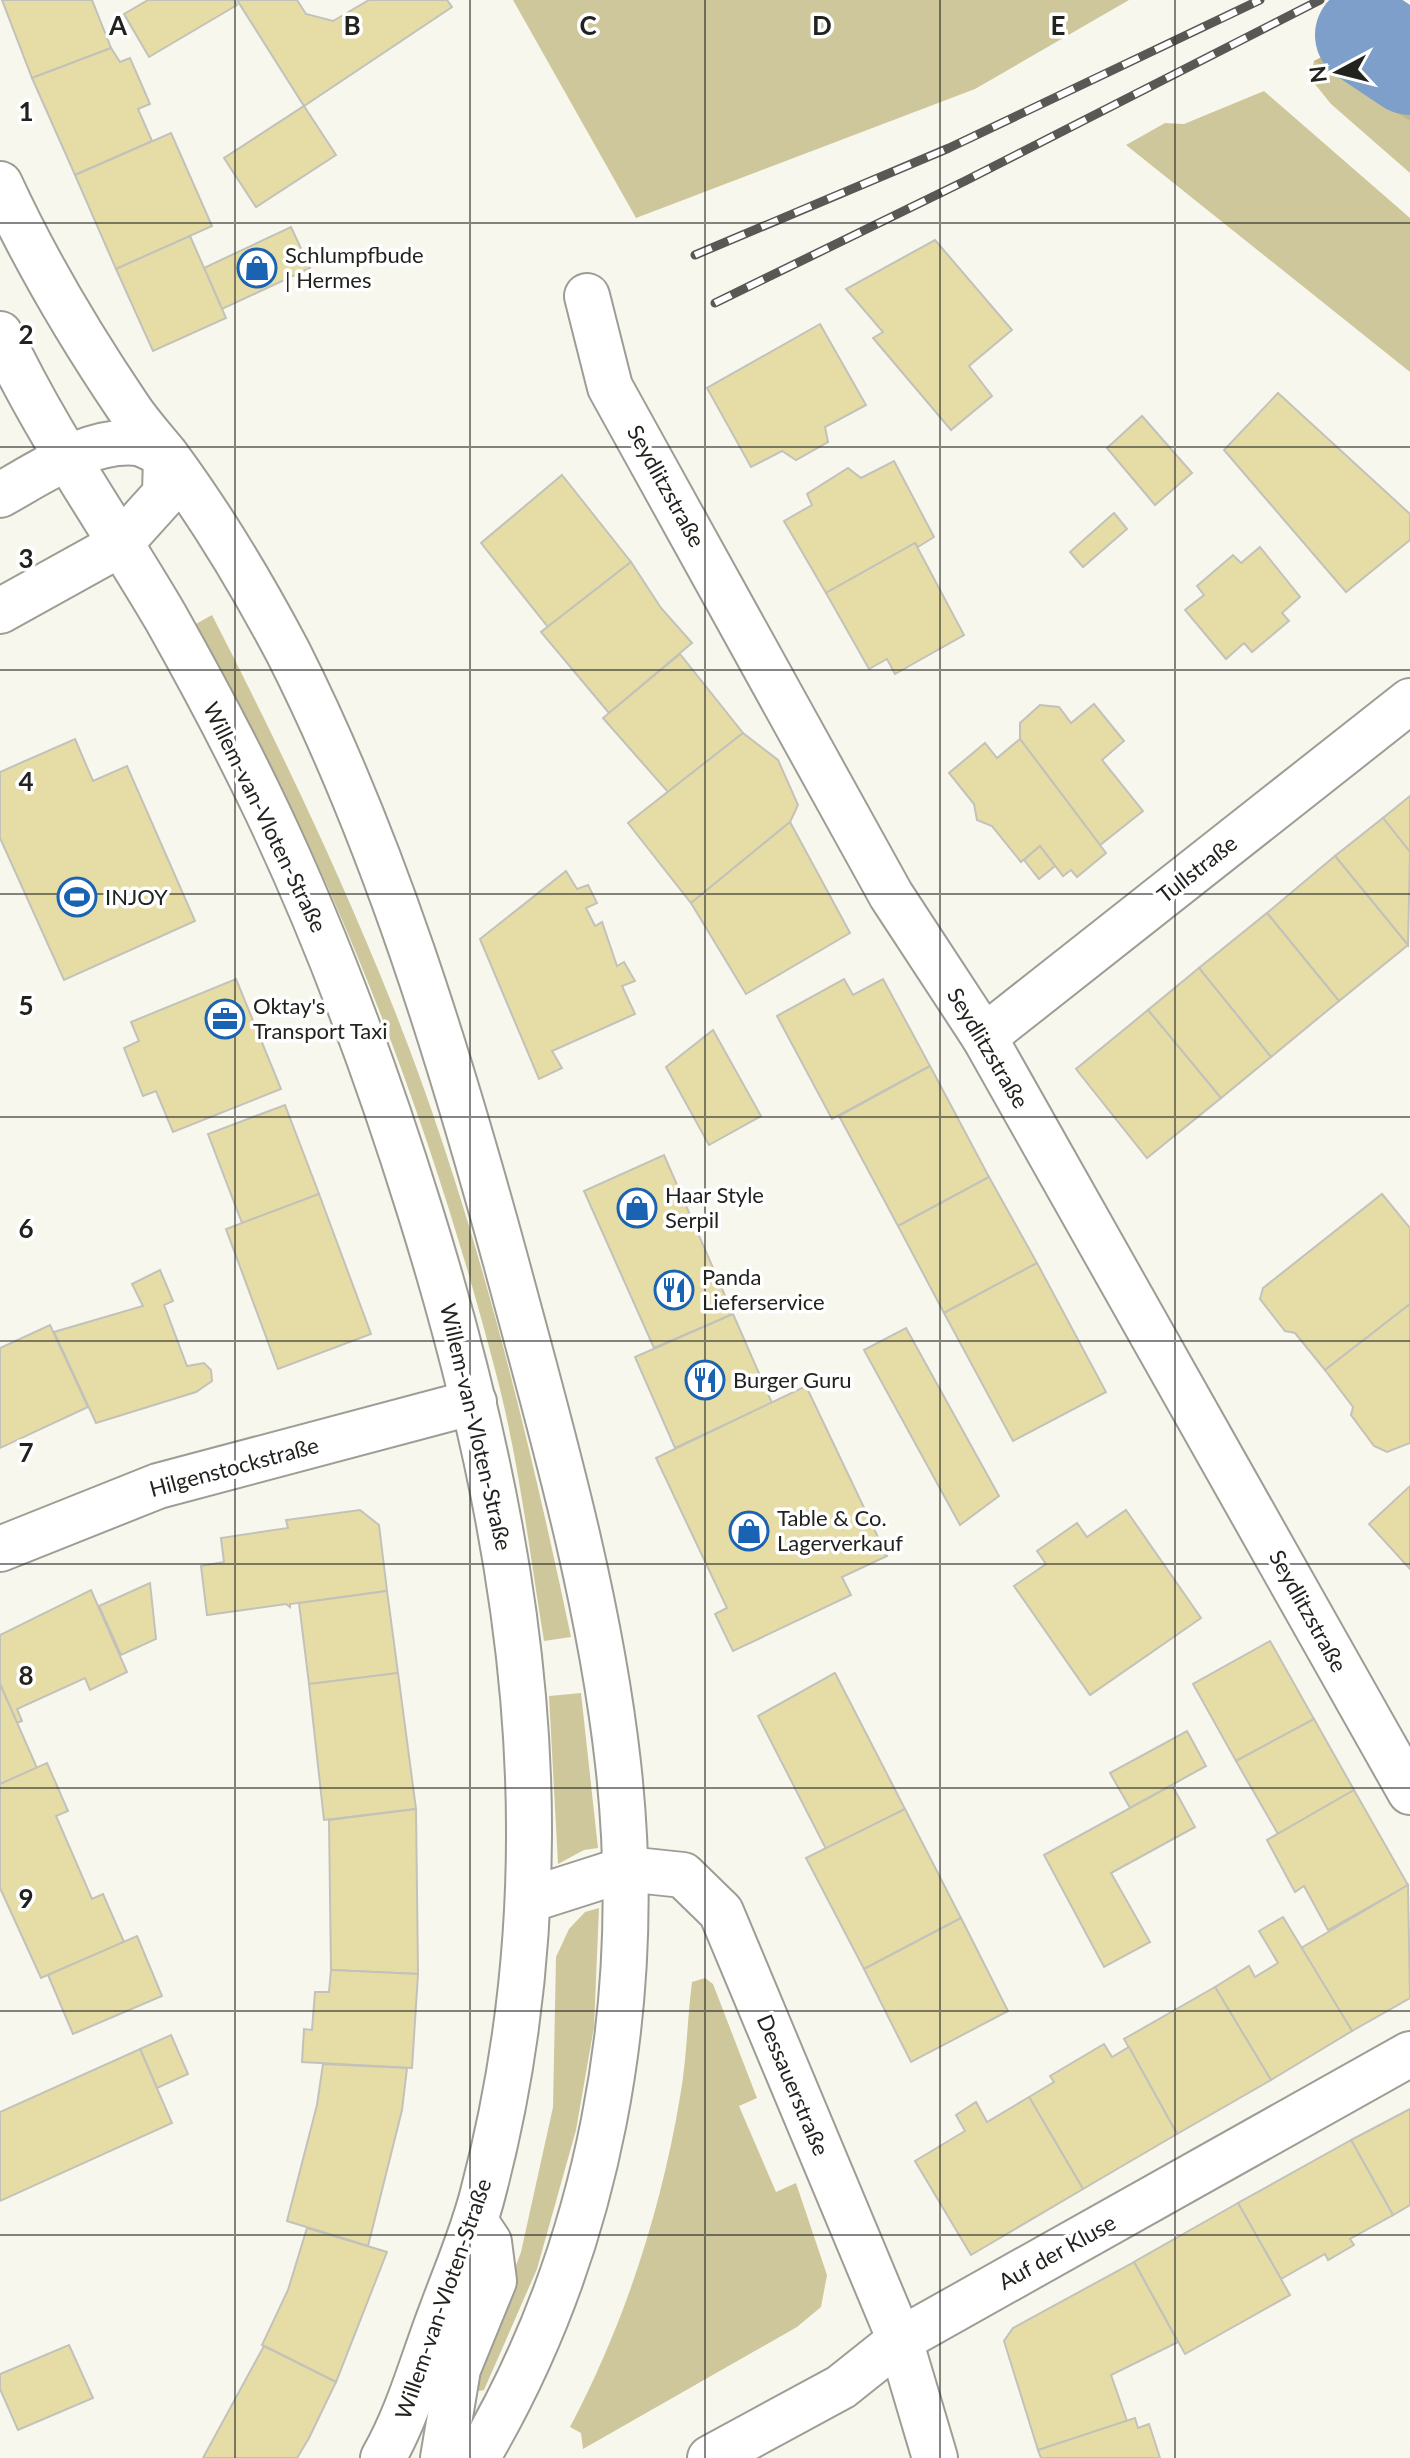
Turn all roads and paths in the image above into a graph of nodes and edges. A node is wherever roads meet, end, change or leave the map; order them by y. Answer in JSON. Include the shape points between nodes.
{"nodes":[{"id":1,"x":0,"y":184,"type":"edge"},
{"id":2,"x":587,"y":296,"type":"dead end"},
{"id":3,"x":0,"y":334,"type":"edge"},
{"id":4,"x":166,"y":456,"type":"junction"},
{"id":5,"x":69,"y":457,"type":"junction"},
{"id":6,"x":0,"y":495,"type":"edge"},
{"id":7,"x":119,"y":545,"type":"junction"},
{"id":8,"x":0,"y":611,"type":"edge"},
{"id":9,"x":1410,"y":701,"type":"edge"},
{"id":10,"x":984,"y":1037,"type":"junction"},
{"id":11,"x":474,"y":1402,"type":"junction"},
{"id":12,"x":0,"y":1549,"type":"edge"},
{"id":13,"x":1410,"y":1792,"type":"edge"},
{"id":14,"x":626,"y":1869,"type":"junction"},
{"id":15,"x":529,"y":1900,"type":"junction"},
{"id":16,"x":1410,"y":2054,"type":"edge"},
{"id":17,"x":475,"y":2221,"type":"junction"},
{"id":18,"x":900,"y":2340,"type":"junction"},
{"id":19,"x":383,"y":2458,"type":"edge"},
{"id":20,"x":443,"y":2458,"type":"edge"},
{"id":21,"x":477,"y":2458,"type":"edge"},
{"id":22,"x":710,"y":2458,"type":"edge"},
{"id":23,"x":935,"y":2458,"type":"edge"}],
"edges":[{"from":1,"to":4,"type":"main road","via":[[66,312],[132,415]]},
{"from":2,"to":10,"type":"main road","name":"Seydlitzstraße","via":[[610,387],[891,895]]},
{"from":3,"to":5,"type":"main road","name":"Willem-van-Vloten-Straße"},
{"from":4,"to":5,"type":"main road","via":[[140,443],[114,444]]},
{"from":4,"to":7,"type":"main road","via":[[165,494]]},
{"from":4,"to":14,"type":"main road","via":[[245,572],[320,723],[384,875],[464,1118],[542,1396],[602,1658],[618,1762]]},
{"from":5,"to":6,"type":"main road"},
{"from":5,"to":7,"type":"main road","name":"Willem-van-Vloten-Straße"},
{"from":7,"to":8,"type":"main road"},
{"from":7,"to":11,"type":"main road","name":"Willem-van-Vloten-Straße","via":[[219,717],[317,923],[393,1124]]},
{"from":9,"to":10,"type":"main road","name":"Tullstraße"},
{"from":10,"to":13,"type":"main road","name":"Seydlitzstraße"},
{"from":11,"to":12,"type":"main road","name":"Hilgenstockstraße","via":[[158,1486]]},
{"from":11,"to":15,"type":"main road","name":"Willem-van-Vloten-Straße","via":[[505,1545],[522,1666],[531,1800]]},
{"from":14,"to":15,"type":"main road","name":"Dessauerstraße"},
{"from":14,"to":18,"type":"main road","name":"Dessauerstraße","via":[[683,1875],[721,1912]]},
{"from":14,"to":21,"type":"main road","via":[[620,2021],[609,2105],[586,2201],[555,2298]]},
{"from":15,"to":17,"type":"main road","name":"Willem-van-Vloten-Straße","via":[[504,2095]]},
{"from":16,"to":18,"type":"main road","name":"Auf der Kluse"},
{"from":17,"to":19,"type":"main road","name":"Willem-van-Vloten-Straße"},
{"from":17,"to":20,"type":"main road","via":[[489,2242],[494,2281],[458,2369]]},
{"from":18,"to":22,"type":"main road","name":"Auf der Kluse","via":[[841,2387]]},
{"from":18,"to":23,"type":"main road","name":"Dessauerstraße"}]}
